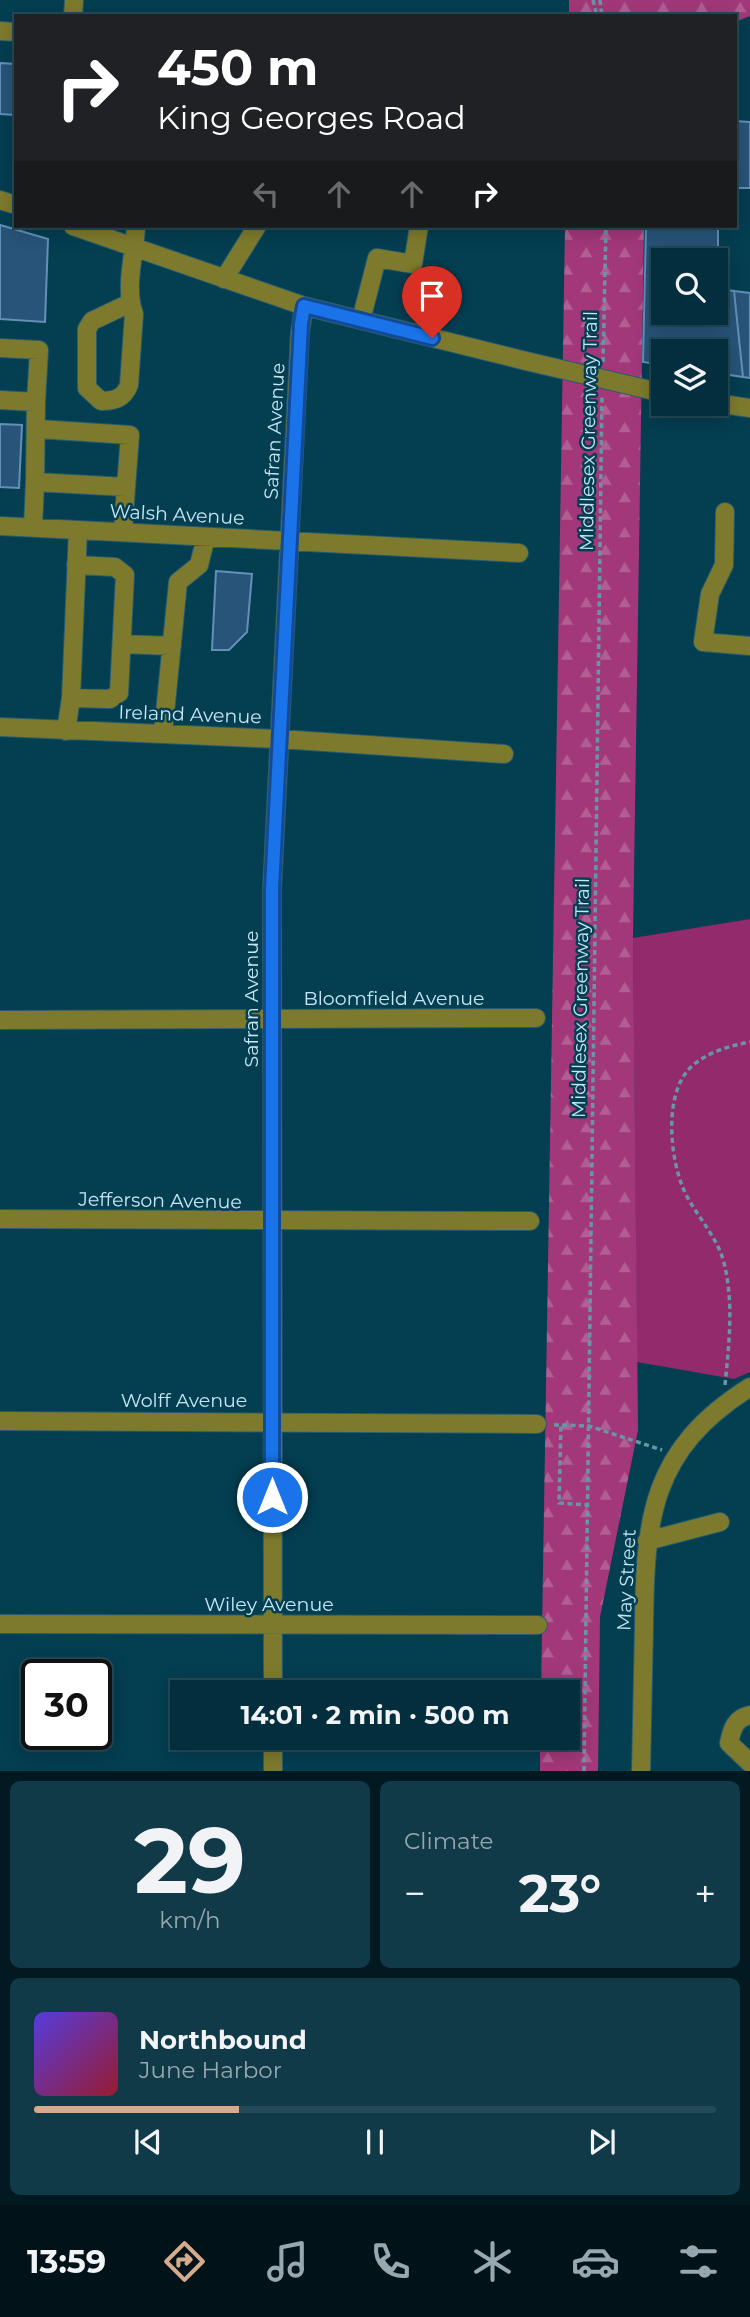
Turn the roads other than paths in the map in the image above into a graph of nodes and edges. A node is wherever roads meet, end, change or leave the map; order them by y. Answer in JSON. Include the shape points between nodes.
{"nodes":[{"id":1,"x":85,"y":228,"type":"edge"},
{"id":2,"x":136,"y":228,"type":"edge"},
{"id":3,"x":256,"y":228,"type":"edge"},
{"id":4,"x":419,"y":228,"type":"edge"},
{"id":5,"x":135,"y":247,"type":"junction"},
{"id":6,"x":224,"y":279,"type":"junction"},
{"id":7,"x":130,"y":303,"type":"junction"},
{"id":8,"x":304,"y":306,"type":"junction"},
{"id":9,"x":361,"y":320,"type":"junction"},
{"id":10,"x":0,"y":348,"type":"edge"},
{"id":11,"x":651,"y":390,"type":"edge"},
{"id":12,"x":0,"y":400,"type":"edge"},
{"id":13,"x":36,"y":401,"type":"junction"},
{"id":14,"x":728,"y":405,"type":"edge"},
{"id":15,"x":750,"y":408,"type":"edge"},
{"id":16,"x":38,"y":429,"type":"junction"},
{"id":17,"x":35,"y":482,"type":"junction"},
{"id":18,"x":126,"y":487,"type":"junction"},
{"id":19,"x":725,"y":512,"type":"dead end"},
{"id":20,"x":0,"y":526,"type":"edge"},
{"id":21,"x":33,"y":527,"type":"junction"},
{"id":22,"x":78,"y":530,"type":"junction"},
{"id":23,"x":123,"y":532,"type":"junction"},
{"id":24,"x":206,"y":537,"type":"junction"},
{"id":25,"x":290,"y":541,"type":"junction"},
{"id":26,"x":519,"y":553,"type":"dead end"},
{"id":27,"x":76,"y":565,"type":"junction"},
{"id":28,"x":122,"y":644,"type":"junction"},
{"id":29,"x":172,"y":646,"type":"junction"},
{"id":30,"x":750,"y":646,"type":"edge"},
{"id":31,"x":71,"y":698,"type":"junction"},
{"id":32,"x":0,"y":727,"type":"edge"},
{"id":33,"x":66,"y":731,"type":"junction"},
{"id":34,"x":163,"y":733,"type":"junction"},
{"id":35,"x":279,"y":739,"type":"junction"},
{"id":36,"x":504,"y":754,"type":"dead end"},
{"id":37,"x":536,"y":1018,"type":"dead end"},
{"id":38,"x":272,"y":1019,"type":"junction"},
{"id":39,"x":0,"y":1020,"type":"edge"},
{"id":40,"x":0,"y":1219,"type":"edge"},
{"id":41,"x":530,"y":1221,"type":"dead end"},
{"id":42,"x":272,"y":1222,"type":"junction"},
{"id":43,"x":750,"y":1387,"type":"edge"},
{"id":44,"x":0,"y":1421,"type":"edge"},
{"id":45,"x":272,"y":1421,"type":"junction"},
{"id":46,"x":537,"y":1424,"type":"road end"},
{"id":47,"x":720,"y":1521,"type":"dead end"},
{"id":48,"x":647,"y":1541,"type":"junction"},
{"id":49,"x":0,"y":1624,"type":"edge"},
{"id":50,"x":272,"y":1625,"type":"junction"},
{"id":51,"x":538,"y":1625,"type":"dead end"},
{"id":52,"x":272,"y":1680,"type":"edge"},
{"id":53,"x":750,"y":1715,"type":"edge"},
{"id":54,"x":272,"y":1750,"type":"edge"},
{"id":55,"x":750,"y":1763,"type":"edge"},
{"id":56,"x":272,"y":1771,"type":"edge"},
{"id":57,"x":641,"y":1771,"type":"edge"}],
"edges":[{"from":1,"to":5,"type":"street"},
{"from":2,"to":5,"type":"street"},
{"from":3,"to":6,"type":"street"},
{"from":4,"to":9,"type":"street","via":[[413,264],[377,258]]},
{"from":5,"to":6,"type":"street"},
{"from":5,"to":7,"type":"street"},
{"from":6,"to":8,"type":"street"},
{"from":7,"to":7,"type":"street","via":[[92,321],[87,328],[87,388],[101,401],[119,398],[129,385],[134,314]]},
{"from":8,"to":9,"type":"street"},
{"from":8,"to":25,"type":"street","name":"Safran Avenue"},
{"from":9,"to":11,"type":"street","bridge":true},
{"from":10,"to":13,"type":"street","via":[[39,350]]},
{"from":12,"to":13,"type":"street"},
{"from":13,"to":16,"type":"street"},
{"from":14,"to":15,"type":"street"},
{"from":16,"to":17,"type":"street"},
{"from":16,"to":18,"type":"street","via":[[130,435]]},
{"from":17,"to":18,"type":"street"},
{"from":17,"to":21,"type":"street"},
{"from":18,"to":23,"type":"street"},
{"from":19,"to":30,"type":"street","via":[[724,565],[710,594],[703,642]]},
{"from":20,"to":21,"type":"street","name":"Walsh Avenue"},
{"from":21,"to":22,"type":"street","name":"Walsh Avenue"},
{"from":22,"to":23,"type":"street","name":"Walsh Avenue"},
{"from":22,"to":27,"type":"street"},
{"from":23,"to":24,"type":"street","name":"Walsh Avenue"},
{"from":24,"to":25,"type":"street","name":"Walsh Avenue"},
{"from":24,"to":29,"type":"street","via":[[199,565],[178,582]]},
{"from":25,"to":26,"type":"street","name":"Walsh Avenue"},
{"from":25,"to":35,"type":"street","name":"Safran Avenue"},
{"from":27,"to":28,"type":"street","via":[[115,567],[125,575]]},
{"from":27,"to":31,"type":"street"},
{"from":28,"to":29,"type":"street"},
{"from":28,"to":31,"type":"street","via":[[119,693],[110,699]]},
{"from":29,"to":34,"type":"street"},
{"from":31,"to":33,"type":"street"},
{"from":32,"to":33,"type":"street","name":"Ireland Avenue"},
{"from":33,"to":34,"type":"street","name":"Ireland Avenue"},
{"from":34,"to":35,"type":"street","name":"Ireland Avenue"},
{"from":35,"to":36,"type":"street","name":"Ireland Avenue"},
{"from":35,"to":38,"type":"street","name":"Safran Avenue"},
{"from":37,"to":38,"type":"street","name":"Bloomfield Avenue"},
{"from":38,"to":39,"type":"street","name":"Bloomfield Avenue"},
{"from":38,"to":42,"type":"street","name":"Safran Avenue"},
{"from":40,"to":42,"type":"street","name":"Jefferson Avenue"},
{"from":41,"to":42,"type":"street","name":"Jefferson Avenue"},
{"from":42,"to":45,"type":"street","name":"Safran Avenue"},
{"from":43,"to":48,"type":"street","name":"May Street","via":[[723,1404],[677,1455],[661,1485]]},
{"from":44,"to":45,"type":"street","name":"Wolff Avenue"},
{"from":45,"to":46,"type":"street","name":"Wolff Avenue"},
{"from":45,"to":50,"type":"street","name":"Safran Avenue"},
{"from":47,"to":48,"type":"street"},
{"from":48,"to":57,"type":"street","name":"May Street"},
{"from":49,"to":50,"type":"street","name":"Wiley Avenue"},
{"from":50,"to":51,"type":"street","name":"Wiley Avenue"},
{"from":50,"to":52,"type":"street","name":"Safran Avenue"},
{"from":53,"to":55,"type":"street","via":[[733,1726],[729,1743]]},
{"from":54,"to":56,"type":"street"}]}
